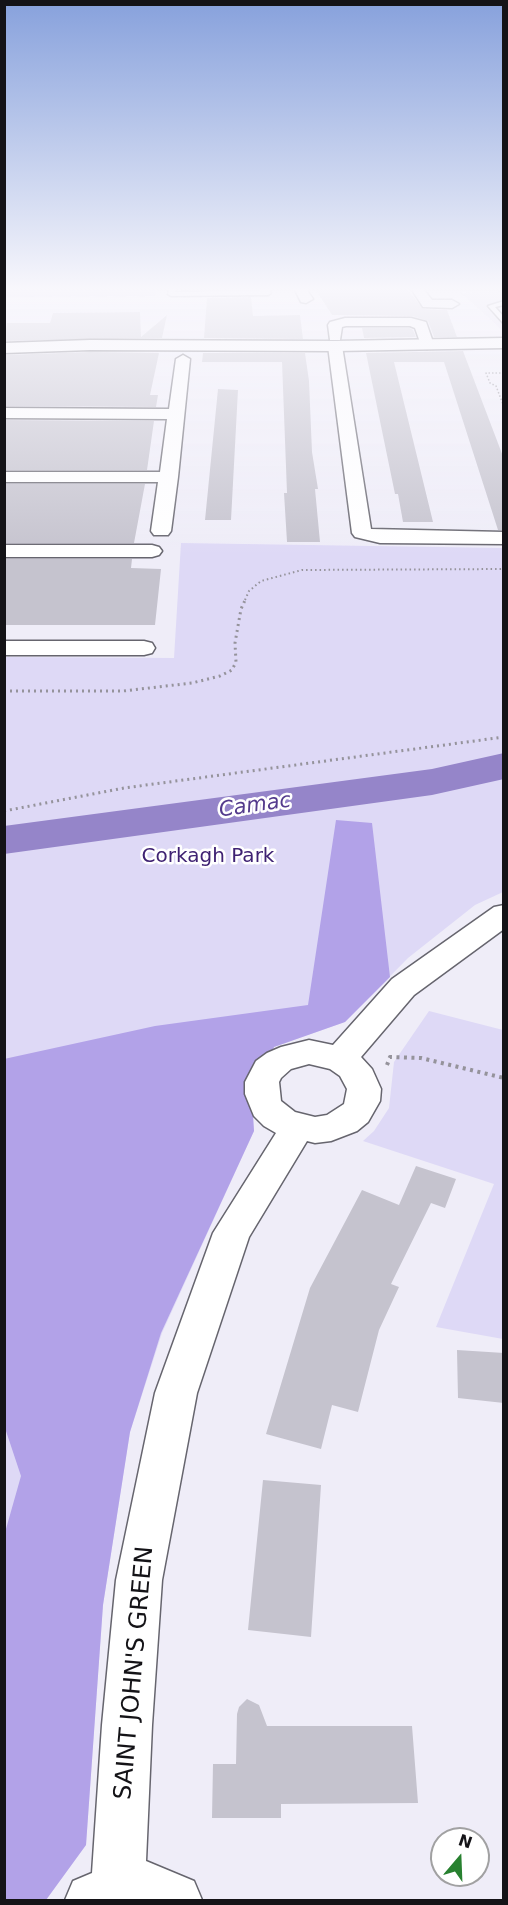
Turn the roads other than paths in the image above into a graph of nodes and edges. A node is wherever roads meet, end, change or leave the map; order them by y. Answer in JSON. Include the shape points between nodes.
{"nodes":[{"id":1,"x":180,"y":379,"type":"edge"},
{"id":2,"x":340,"y":379,"type":"edge"},
{"id":3,"x":4,"y":414,"type":"edge"},
{"id":4,"x":176,"y":414,"type":"junction"},
{"id":5,"x":4,"y":477,"type":"edge"},
{"id":6,"x":169,"y":477,"type":"junction"},
{"id":7,"x":161,"y":531,"type":"dead end"},
{"id":8,"x":504,"y":538,"type":"edge"},
{"id":9,"x":152,"y":550,"type":"dead end"},
{"id":10,"x":4,"y":551,"type":"edge"},
{"id":11,"x":4,"y":648,"type":"edge"},
{"id":12,"x":144,"y":648,"type":"dead end"},
{"id":13,"x":504,"y":914,"type":"edge"},
{"id":14,"x":340,"y":1059,"type":"junction"},
{"id":15,"x":298,"y":1128,"type":"junction"},
{"id":16,"x":105,"y":1895,"type":"edge"},
{"id":17,"x":175,"y":1900,"type":"edge"}],
"edges":[{"from":1,"to":4,"type":"street"},
{"from":2,"to":8,"type":"street","via":[[362,533],[380,537]]},
{"from":3,"to":4,"type":"street"},
{"from":4,"to":6,"type":"street"},
{"from":5,"to":6,"type":"street"},
{"from":6,"to":7,"type":"street"},
{"from":9,"to":10,"type":"street"},
{"from":11,"to":12,"type":"street"},
{"from":13,"to":14,"type":"street","via":[[403,987]]},
{"from":14,"to":15,"type":"street","via":[[352,1067],[364,1089],[357,1113],[331,1128]]},
{"from":14,"to":15,"type":"street","via":[[309,1053],[293,1055],[268,1070],[262,1082],[266,1107]]},
{"from":15,"to":16,"type":"street","name":"SAINT JOHN'S GREEN","via":[[232,1233],[176,1393],[139,1580]]},
{"from":16,"to":17,"type":"street","via":[[146,1888]]}]}
